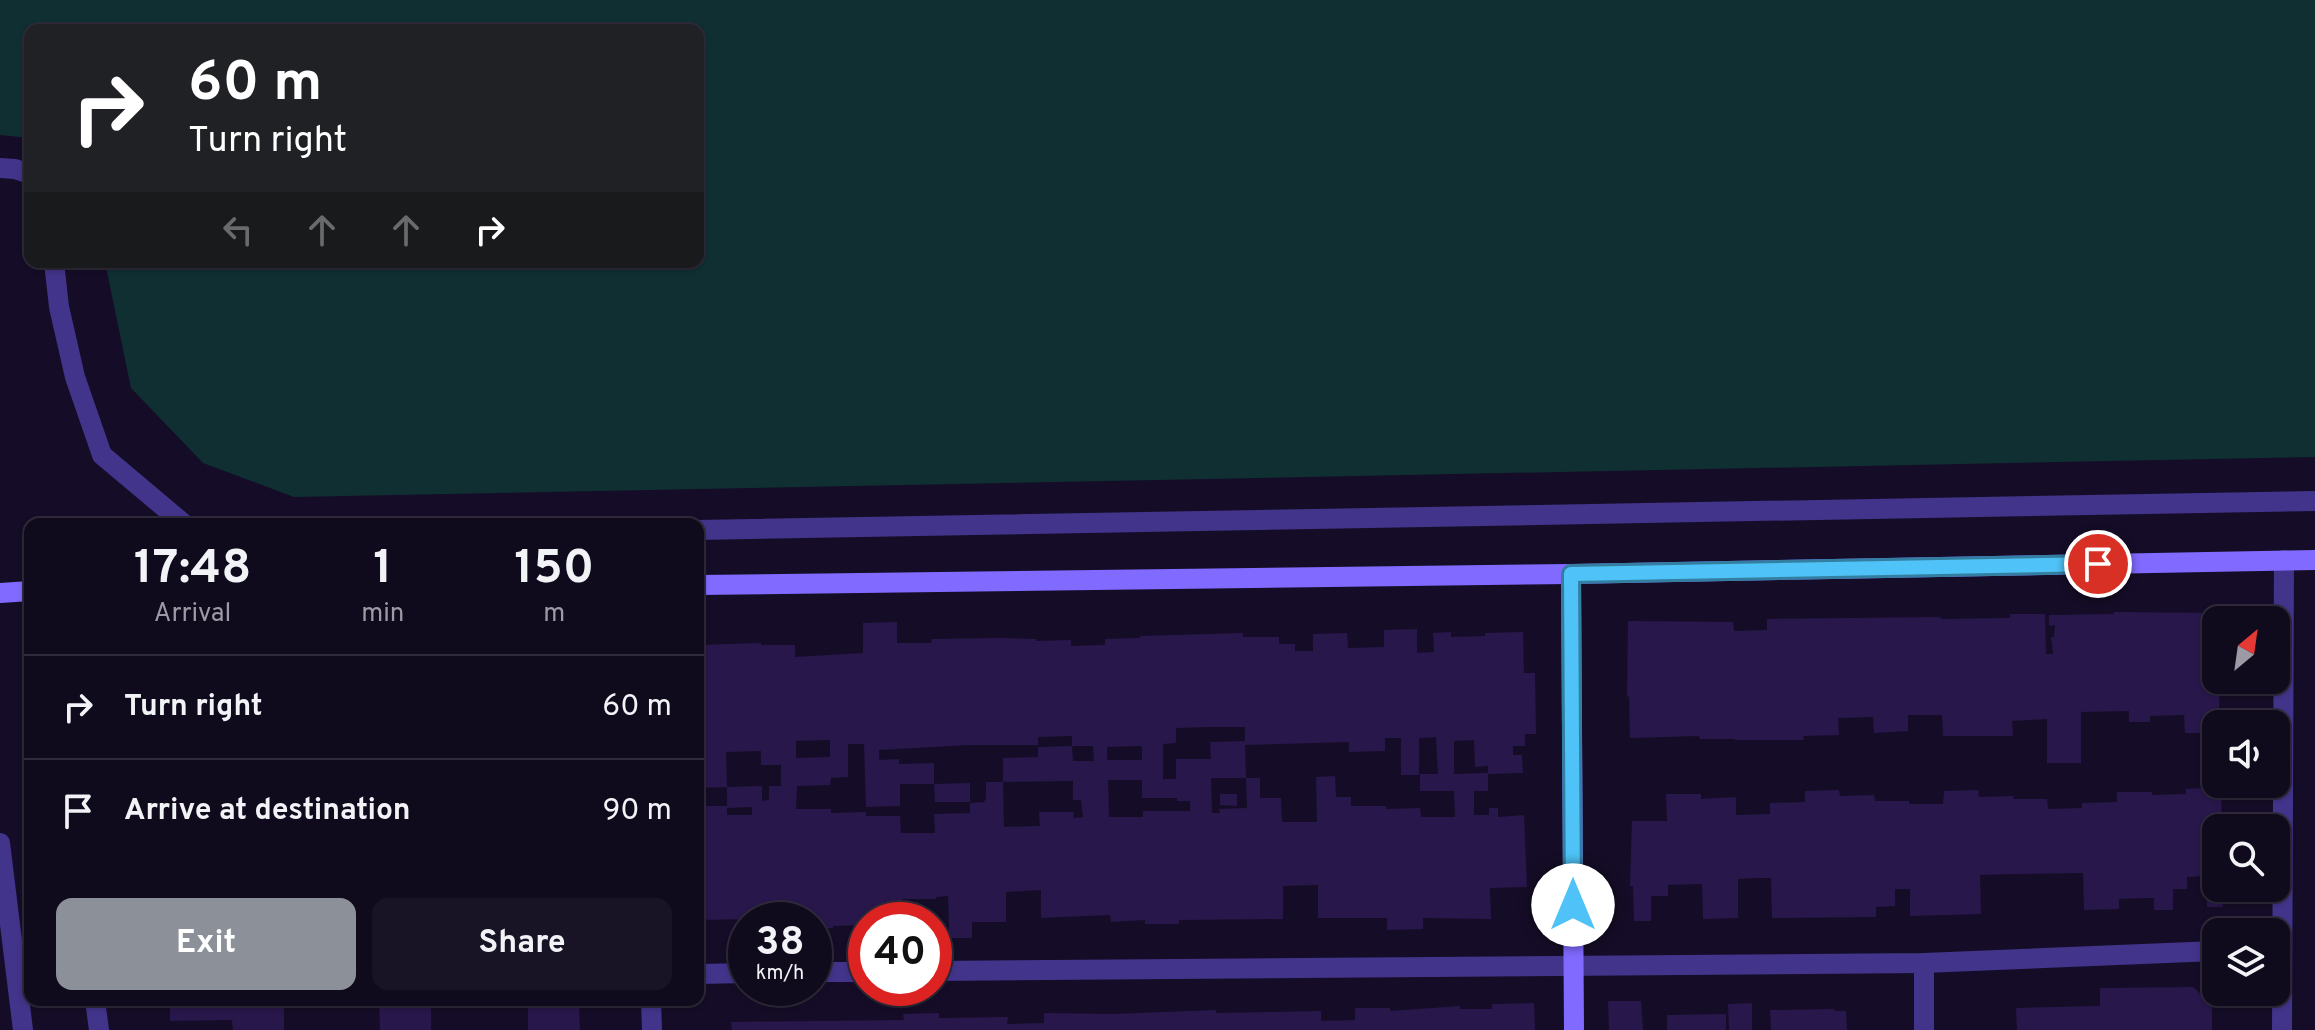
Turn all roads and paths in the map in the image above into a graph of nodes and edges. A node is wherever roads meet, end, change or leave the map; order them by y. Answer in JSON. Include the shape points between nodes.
{"nodes":[{"id":1,"x":0,"y":168,"type":"edge"},
{"id":2,"x":24,"y":172,"type":"edge"},
{"id":3,"x":55,"y":268,"type":"edge"},
{"id":4,"x":2315,"y":501,"type":"edge"},
{"id":5,"x":177,"y":518,"type":"edge"},
{"id":6,"x":704,"y":530,"type":"edge"},
{"id":7,"x":2284,"y":560,"type":"junction"},
{"id":8,"x":2315,"y":560,"type":"edge"},
{"id":9,"x":1571,"y":574,"type":"junction"},
{"id":10,"x":704,"y":585,"type":"edge"},
{"id":11,"x":24,"y":591,"type":"edge"},
{"id":12,"x":0,"y":593,"type":"edge"},
{"id":13,"x":0,"y":843,"type":"edge"},
{"id":14,"x":2279,"y":918,"type":"edge"},
{"id":15,"x":2202,"y":952,"type":"edge"},
{"id":16,"x":1924,"y":963,"type":"junction"},
{"id":17,"x":1573,"y":966,"type":"junction"},
{"id":18,"x":952,"y":971,"type":"edge"},
{"id":19,"x":728,"y":973,"type":"edge"},
{"id":20,"x":704,"y":974,"type":"edge"},
{"id":21,"x":96,"y":1006,"type":"edge"},
{"id":22,"x":651,"y":1006,"type":"edge"},
{"id":23,"x":2281,"y":1006,"type":"edge"},
{"id":24,"x":23,"y":1030,"type":"edge"},
{"id":25,"x":99,"y":1030,"type":"edge"},
{"id":26,"x":652,"y":1030,"type":"edge"},
{"id":27,"x":1574,"y":1030,"type":"edge"},
{"id":28,"x":1924,"y":1030,"type":"edge"},
{"id":29,"x":2282,"y":1030,"type":"edge"}],
"edges":[{"from":1,"to":2,"type":"street"},
{"from":3,"to":5,"type":"street","via":[[75,377],[102,455]]},
{"from":4,"to":6,"type":"street"},
{"from":7,"to":8,"type":"street"},
{"from":7,"to":9,"type":"street"},
{"from":7,"to":14,"type":"street"},
{"from":9,"to":10,"type":"street"},
{"from":9,"to":17,"type":"street"},
{"from":11,"to":12,"type":"street"},
{"from":13,"to":24,"type":"street"},
{"from":15,"to":16,"type":"street"},
{"from":16,"to":17,"type":"street"},
{"from":16,"to":28,"type":"street"},
{"from":17,"to":18,"type":"street"},
{"from":17,"to":27,"type":"street"},
{"from":19,"to":20,"type":"street"},
{"from":21,"to":25,"type":"street"},
{"from":22,"to":26,"type":"street"},
{"from":23,"to":29,"type":"street"}]}
